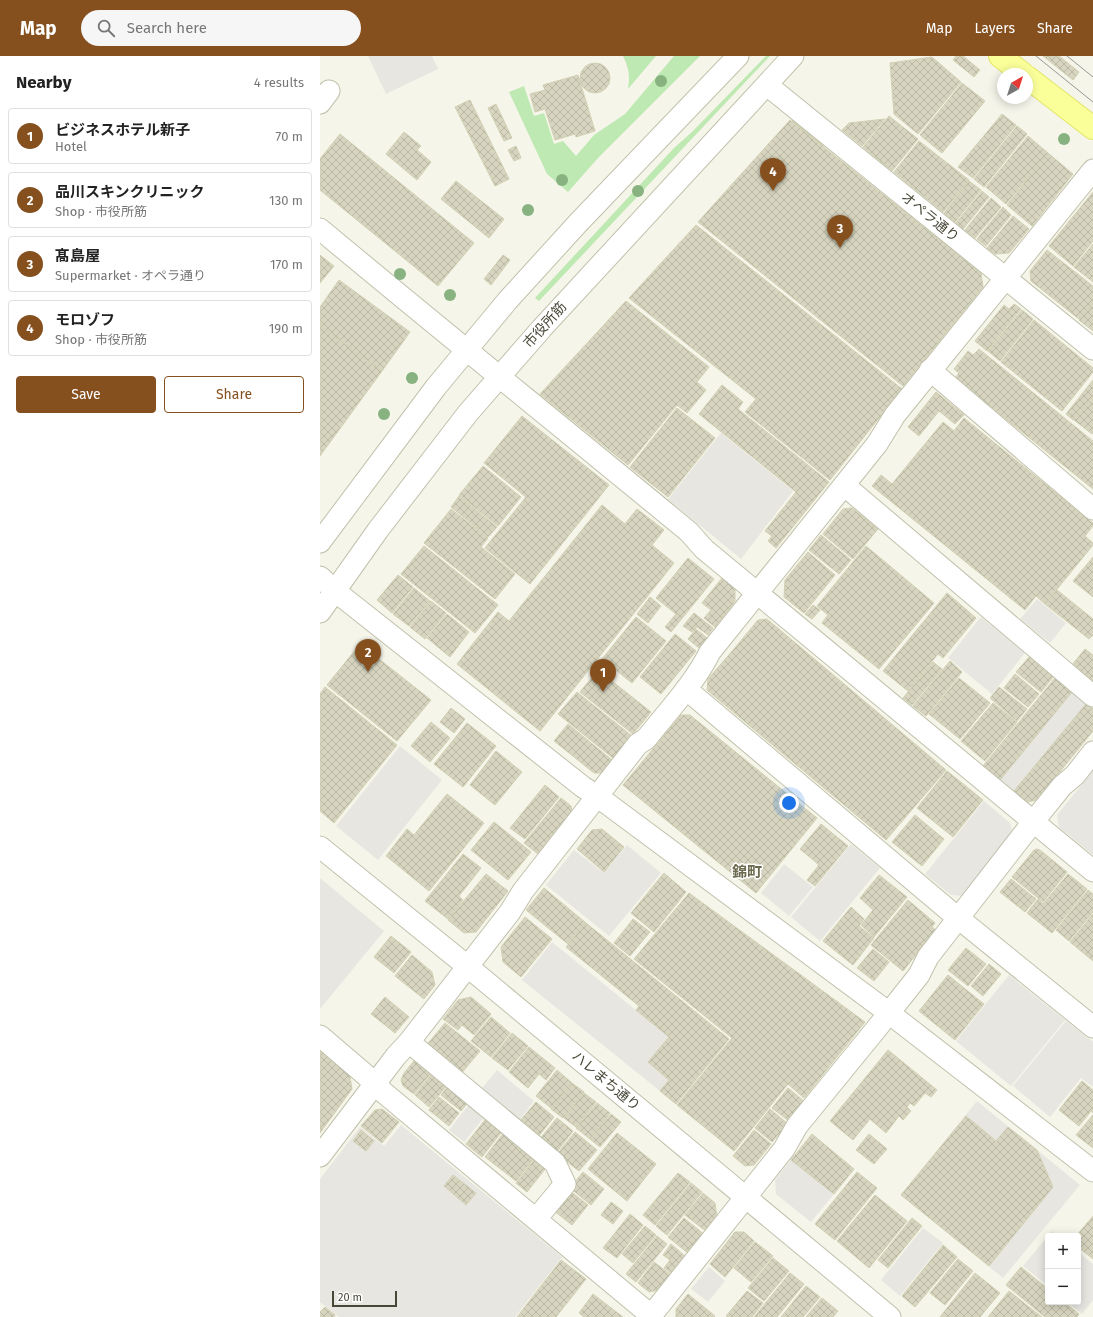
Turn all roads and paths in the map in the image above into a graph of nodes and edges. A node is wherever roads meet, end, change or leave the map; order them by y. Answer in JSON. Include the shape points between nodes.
{"nodes":[{"id":1,"x":738,"y":56,"type":"edge"},
{"id":2,"x":793,"y":56,"type":"edge"},
{"id":3,"x":1000,"y":56,"type":"edge"},
{"id":4,"x":1015,"y":68,"type":"edge"},
{"id":5,"x":1033,"y":82,"type":"edge"},
{"id":6,"x":767,"y":85,"type":"junction"},
{"id":7,"x":1093,"y":128,"type":"edge"},
{"id":8,"x":1093,"y":170,"type":"edge"},
{"id":9,"x":320,"y":229,"type":"edge"},
{"id":10,"x":1005,"y":278,"type":"junction"},
{"id":11,"x":1093,"y":349,"type":"edge"},
{"id":12,"x":467,"y":350,"type":"junction"},
{"id":13,"x":930,"y":370,"type":"junction"},
{"id":14,"x":500,"y":376,"type":"junction"},
{"id":15,"x":844,"y":485,"type":"junction"},
{"id":16,"x":1093,"y":509,"type":"edge"},
{"id":17,"x":320,"y":542,"type":"edge"},
{"id":18,"x":320,"y":577,"type":"edge"},
{"id":19,"x":328,"y":590,"type":"edge"},
{"id":20,"x":757,"y":593,"type":"junction"},
{"id":21,"x":320,"y":612,"type":"edge"},
{"id":22,"x":686,"y":689,"type":"junction"},
{"id":23,"x":1093,"y":696,"type":"edge"},
{"id":24,"x":1093,"y":752,"type":"edge"},
{"id":25,"x":597,"y":796,"type":"junction"},
{"id":26,"x":1034,"y":822,"type":"junction"},
{"id":27,"x":320,"y":847,"type":"edge"},
{"id":28,"x":1093,"y":871,"type":"edge"},
{"id":29,"x":958,"y":919,"type":"junction"},
{"id":30,"x":467,"y":966,"type":"junction"},
{"id":31,"x":890,"y":1013,"type":"junction"},
{"id":32,"x":1093,"y":1028,"type":"edge"},
{"id":33,"x":320,"y":1036,"type":"edge"},
{"id":34,"x":410,"y":1042,"type":"junction"},
{"id":35,"x":375,"y":1083,"type":"junction"},
{"id":36,"x":320,"y":1156,"type":"edge"},
{"id":37,"x":1093,"y":1171,"type":"edge"},
{"id":38,"x":746,"y":1197,"type":"junction"},
{"id":39,"x":536,"y":1219,"type":"junction"},
{"id":40,"x":651,"y":1316,"type":"edge"},
{"id":41,"x":890,"y":1317,"type":"edge"}],
"edges":[{"from":1,"to":12,"type":"street","via":[[579,222],[508,300]]},
{"from":2,"to":6,"type":"street","name":"市役所筋"},
{"from":3,"to":4,"type":"main road"},
{"from":5,"to":7,"type":"main road"},
{"from":6,"to":10,"type":"street","name":"オペラ通り"},
{"from":6,"to":14,"type":"street","name":"市役所筋"},
{"from":8,"to":10,"type":"street"},
{"from":9,"to":12,"type":"street"},
{"from":10,"to":11,"type":"street","name":"オペラ通り"},
{"from":10,"to":13,"type":"street"},
{"from":12,"to":14,"type":"street"},
{"from":12,"to":17,"type":"street","via":[[436,387]]},
{"from":13,"to":15,"type":"street"},
{"from":13,"to":16,"type":"street"},
{"from":14,"to":19,"type":"street","name":"市役所筋"},
{"from":14,"to":20,"type":"street","via":[[690,532],[704,549]]},
{"from":15,"to":20,"type":"street"},
{"from":15,"to":23,"type":"street"},
{"from":18,"to":19,"type":"street"},
{"from":19,"to":21,"type":"street","name":"市役所筋"},
{"from":19,"to":25,"type":"street"},
{"from":20,"to":22,"type":"street","via":[[710,652],[704,666]]},
{"from":20,"to":26,"type":"street"},
{"from":22,"to":25,"type":"street"},
{"from":22,"to":29,"type":"street"},
{"from":24,"to":26,"type":"street"},
{"from":25,"to":30,"type":"street"},
{"from":25,"to":31,"type":"street"},
{"from":26,"to":28,"type":"street"},
{"from":26,"to":29,"type":"street"},
{"from":27,"to":30,"type":"street","name":"ハレまち通り"},
{"from":29,"to":31,"type":"street","via":[[928,957],[919,975]]},
{"from":29,"to":32,"type":"street"},
{"from":30,"to":34,"type":"street"},
{"from":30,"to":38,"type":"street","name":"ハレまち通り"},
{"from":31,"to":37,"type":"street"},
{"from":31,"to":38,"type":"street","via":[[797,1126],[784,1149]]},
{"from":33,"to":35,"type":"street"},
{"from":34,"to":35,"type":"street"},
{"from":34,"to":39,"type":"street","via":[[555,1163],[565,1184]]},
{"from":35,"to":36,"type":"street"},
{"from":35,"to":39,"type":"street"},
{"from":38,"to":40,"type":"street"},
{"from":38,"to":41,"type":"street","name":"ハレまち通り"},
{"from":39,"to":40,"type":"street"}]}
